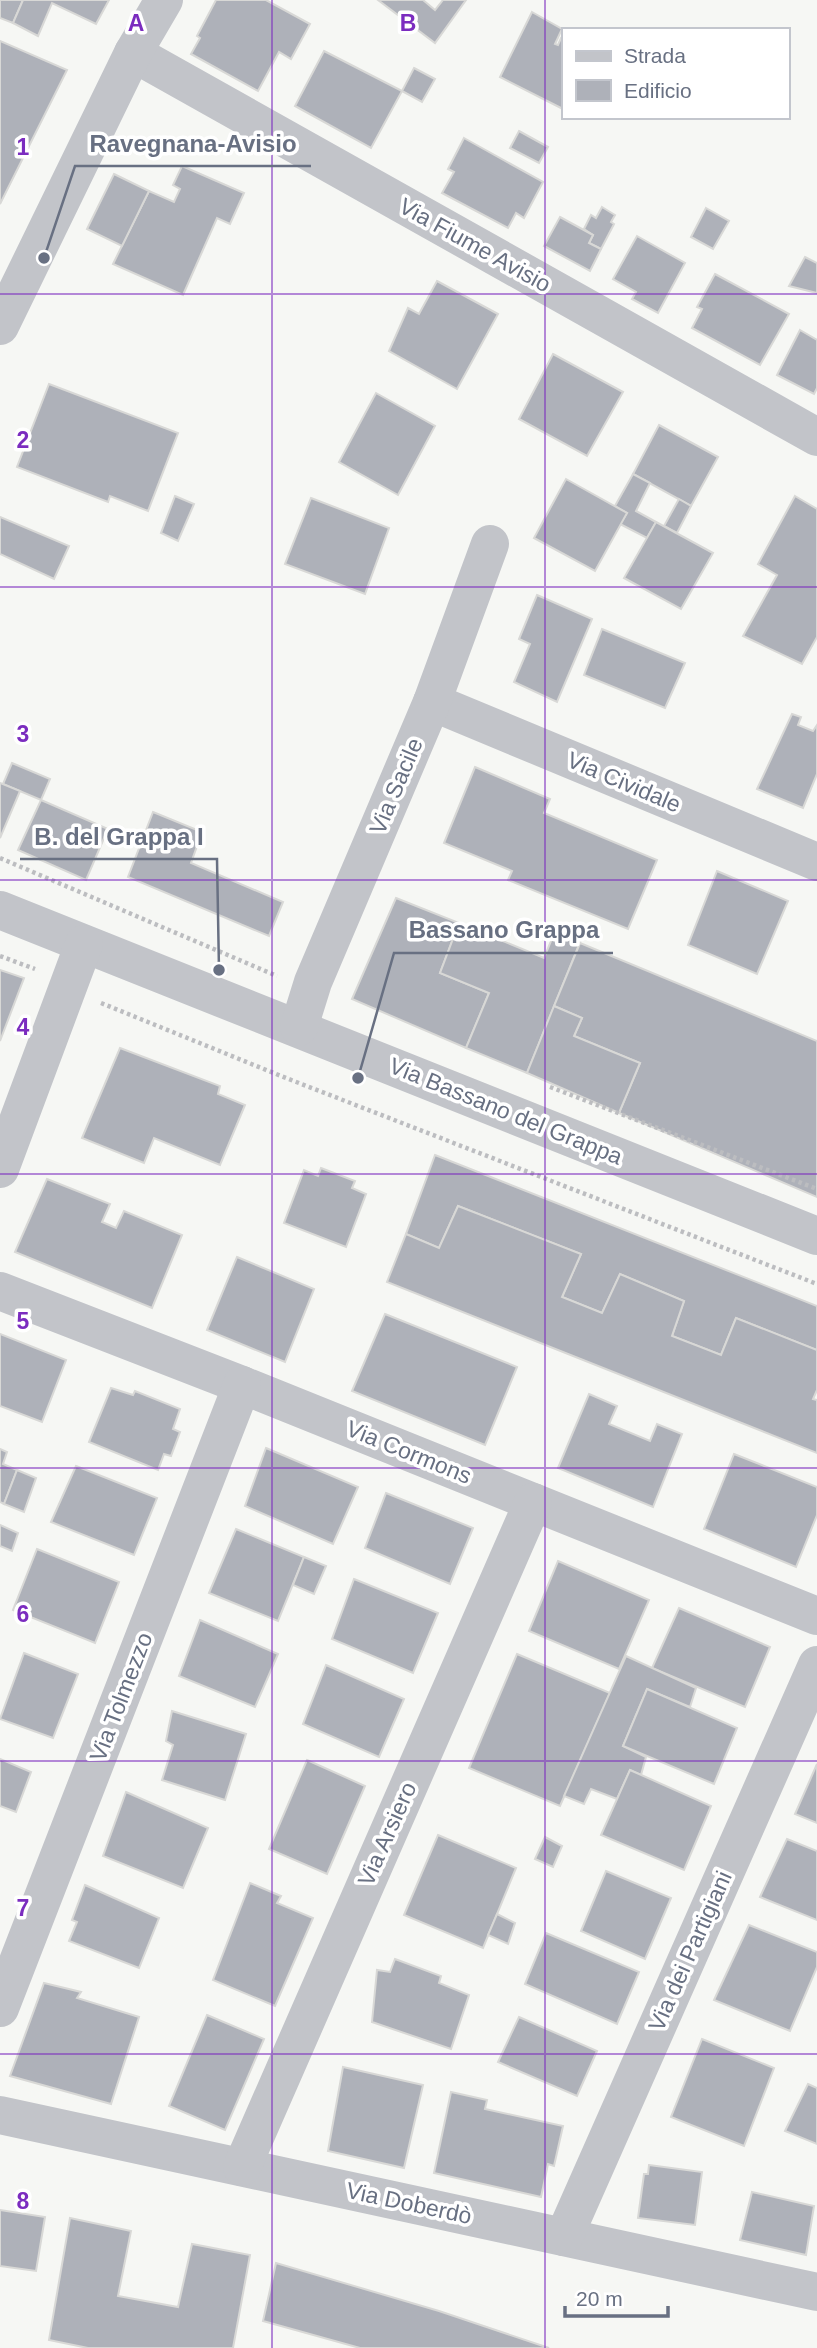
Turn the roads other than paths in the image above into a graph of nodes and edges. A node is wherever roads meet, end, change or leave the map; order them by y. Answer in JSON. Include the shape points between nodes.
{"nodes":[{"id":1,"x":164,"y":0,"type":"edge"},
{"id":2,"x":133,"y":53,"type":"junction"},
{"id":3,"x":0,"y":326,"type":"edge"},
{"id":4,"x":817,"y":437,"type":"edge"},
{"id":5,"x":490,"y":544,"type":"dead end"},
{"id":6,"x":432,"y":702,"type":"junction"},
{"id":7,"x":817,"y":862,"type":"edge"},
{"id":8,"x":0,"y":909,"type":"edge"},
{"id":9,"x":84,"y":944,"type":"junction"},
{"id":10,"x":299,"y":1027,"type":"junction"},
{"id":11,"x":0,"y":1169,"type":"edge"},
{"id":12,"x":817,"y":1236,"type":"edge"},
{"id":13,"x":0,"y":1291,"type":"edge"},
{"id":14,"x":242,"y":1385,"type":"junction"},
{"id":15,"x":533,"y":1502,"type":"junction"},
{"id":16,"x":817,"y":1616,"type":"edge"},
{"id":17,"x":817,"y":1665,"type":"edge"},
{"id":18,"x":0,"y":2008,"type":"edge"},
{"id":19,"x":0,"y":2115,"type":"edge"},
{"id":20,"x":242,"y":2167,"type":"junction"},
{"id":21,"x":564,"y":2237,"type":"junction"},
{"id":22,"x":817,"y":2292,"type":"edge"}],
"edges":[{"from":1,"to":2,"type":"street"},
{"from":2,"to":3,"type":"street"},
{"from":2,"to":4,"type":"street","name":"Via Fiume Avisio"},
{"from":5,"to":6,"type":"street","name":"Via Sacile"},
{"from":6,"to":7,"type":"street","name":"Via Cividale"},
{"from":6,"to":10,"type":"street","name":"Via Sacile","via":[[313,982]]},
{"from":8,"to":9,"type":"street","name":"Via Bassano del Grappa"},
{"from":9,"to":10,"type":"street","name":"Via Bassano del Grappa"},
{"from":9,"to":11,"type":"street"},
{"from":10,"to":12,"type":"street","name":"Via Bassano del Grappa"},
{"from":13,"to":14,"type":"street","name":"Via Cormons"},
{"from":14,"to":15,"type":"street","name":"Via Cormons"},
{"from":14,"to":18,"type":"street","name":"Via Tolmezzo"},
{"from":15,"to":16,"type":"street","name":"Via Cormons"},
{"from":15,"to":20,"type":"street","name":"Via Arsiero"},
{"from":17,"to":21,"type":"street","name":"Via dei Partigiani"},
{"from":19,"to":20,"type":"street","name":"Via Doberdò"},
{"from":20,"to":21,"type":"street","name":"Via Doberdò"},
{"from":21,"to":22,"type":"street","name":"Via Doberdò"}]}
